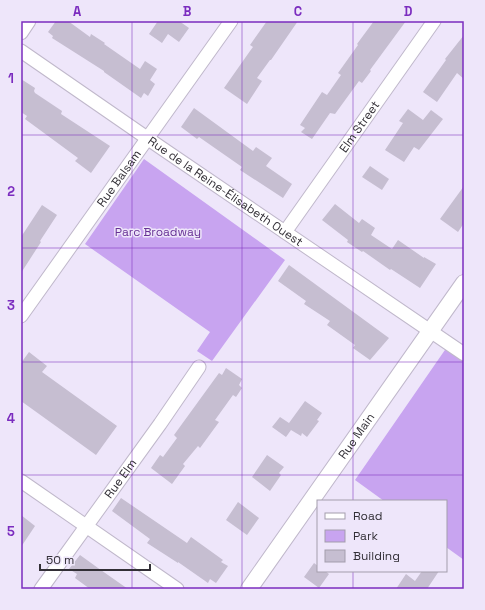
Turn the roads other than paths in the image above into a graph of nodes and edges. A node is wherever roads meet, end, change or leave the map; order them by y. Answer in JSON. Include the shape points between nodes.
{"nodes":[{"id":1,"x":29,"y":21,"type":"edge"},
{"id":2,"x":231,"y":21,"type":"edge"},
{"id":3,"x":434,"y":21,"type":"edge"},
{"id":4,"x":21,"y":33,"type":"edge"},
{"id":5,"x":21,"y":51,"type":"edge"},
{"id":6,"x":148,"y":139,"type":"junction"},
{"id":7,"x":284,"y":232,"type":"junction"},
{"id":8,"x":464,"y":283,"type":"edge"},
{"id":9,"x":21,"y":316,"type":"edge"},
{"id":10,"x":431,"y":330,"type":"junction"},
{"id":11,"x":464,"y":354,"type":"edge"},
{"id":12,"x":199,"y":367,"type":"dead end"},
{"id":13,"x":21,"y":481,"type":"edge"},
{"id":14,"x":87,"y":526,"type":"junction"},
{"id":15,"x":41,"y":589,"type":"edge"},
{"id":16,"x":177,"y":589,"type":"edge"},
{"id":17,"x":249,"y":589,"type":"edge"}],
"edges":[{"from":1,"to":4,"type":"street"},
{"from":2,"to":6,"type":"street","name":"Rue Balsam"},
{"from":3,"to":7,"type":"street","name":"Elm Street"},
{"from":5,"to":6,"type":"street","name":"Rue de la Reine-Élisabeth Ouest"},
{"from":6,"to":7,"type":"street","name":"Rue de la Reine-Élisabeth Ouest"},
{"from":6,"to":9,"type":"street","name":"Rue Balsam"},
{"from":7,"to":10,"type":"street","name":"Rue de la Reine-Élisabeth Ouest"},
{"from":8,"to":10,"type":"street","name":"Rue Main"},
{"from":10,"to":11,"type":"street","name":"Rue de la Reine-Élisabeth Ouest"},
{"from":10,"to":17,"type":"street","name":"Rue Main"},
{"from":12,"to":14,"type":"street","name":"Rue Elm"},
{"from":13,"to":14,"type":"street"},
{"from":14,"to":15,"type":"street","name":"Rue Elm"},
{"from":14,"to":16,"type":"street"}]}
